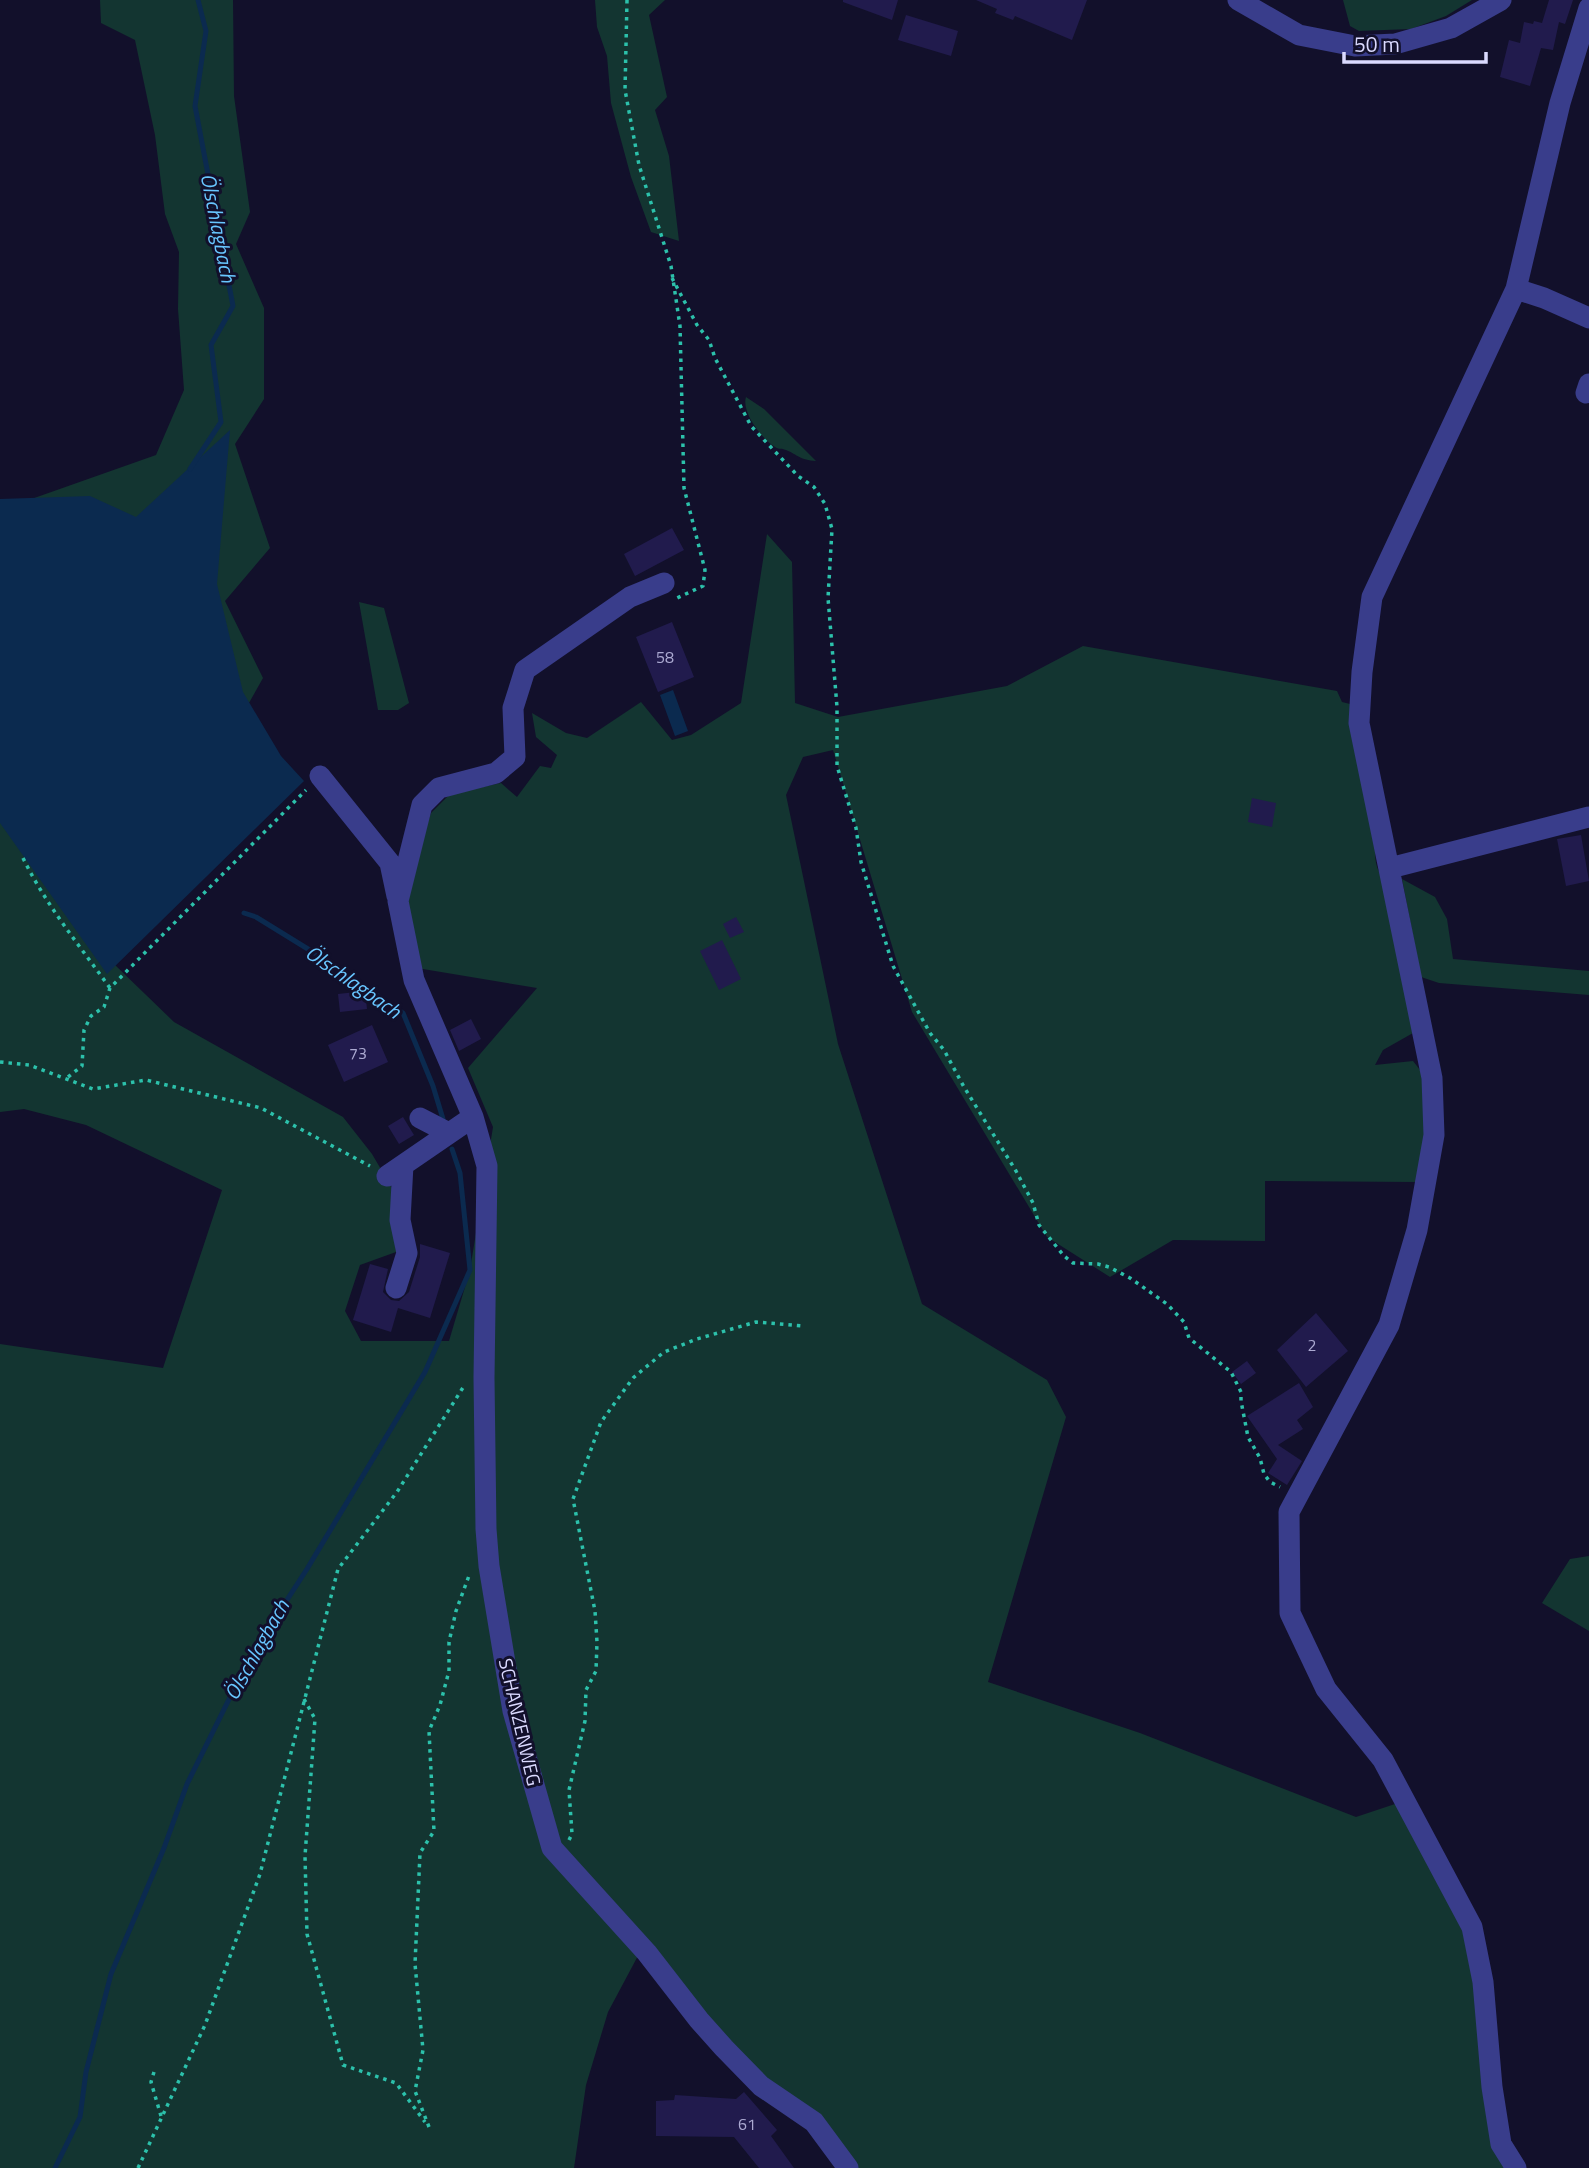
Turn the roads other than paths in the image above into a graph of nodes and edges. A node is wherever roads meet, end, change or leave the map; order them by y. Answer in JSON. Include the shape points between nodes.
{"nodes":[{"id":1,"x":1238,"y":0,"type":"edge"},
{"id":2,"x":1501,"y":0,"type":"edge"},
{"id":3,"x":1589,"y":8,"type":"edge"},
{"id":4,"x":1516,"y":289,"type":"junction"},
{"id":5,"x":1589,"y":318,"type":"edge"},
{"id":6,"x":664,"y":583,"type":"road end"},
{"id":7,"x":320,"y":776,"type":"road end"},
{"id":8,"x":1589,"y":817,"type":"edge"},
{"id":9,"x":1390,"y":868,"type":"junction"},
{"id":10,"x":398,"y":901,"type":"junction"},
{"id":11,"x":473,"y":1117,"type":"junction"},
{"id":12,"x":420,"y":1118,"type":"dead end"},
{"id":13,"x":449,"y":1133,"type":"junction"},
{"id":14,"x":396,"y":1288,"type":"dead end"},
{"id":15,"x":848,"y":2168,"type":"edge"},
{"id":16,"x":1516,"y":2168,"type":"edge"}],
"edges":[{"from":1,"to":2,"type":"street","via":[[1299,35],[1355,46],[1395,44],[1451,28]]},
{"from":3,"to":4,"type":"street","via":[[1560,103]]},
{"from":4,"to":5,"type":"street"},
{"from":4,"to":9,"type":"street","via":[[1372,597],[1359,723]]},
{"from":6,"to":10,"type":"street","via":[[630,597],[525,670],[513,708],[515,757],[496,773],[439,788],[422,804]]},
{"from":7,"to":10,"type":"street","name":"SCHANZENWEG","via":[[390,863]]},
{"from":8,"to":9,"type":"street"},
{"from":9,"to":16,"type":"street","via":[[1432,1078],[1434,1135],[1417,1230],[1388,1325],[1289,1512],[1290,1613],[1326,1689],[1383,1760],[1472,1927],[1483,1982],[1501,2144]]},
{"from":10,"to":11,"type":"street","name":"SCHANZENWEG","via":[[414,980]]},
{"from":11,"to":13,"type":"street"},
{"from":11,"to":15,"type":"street","name":"SCHANZENWEG","via":[[487,1166],[484,1354],[489,1566],[513,1711],[552,1848],[647,1953],[724,2048],[761,2086],[814,2122]]},
{"from":12,"to":13,"type":"street"},
{"from":13,"to":14,"type":"street","via":[[395,1170],[407,1253]]}]}
